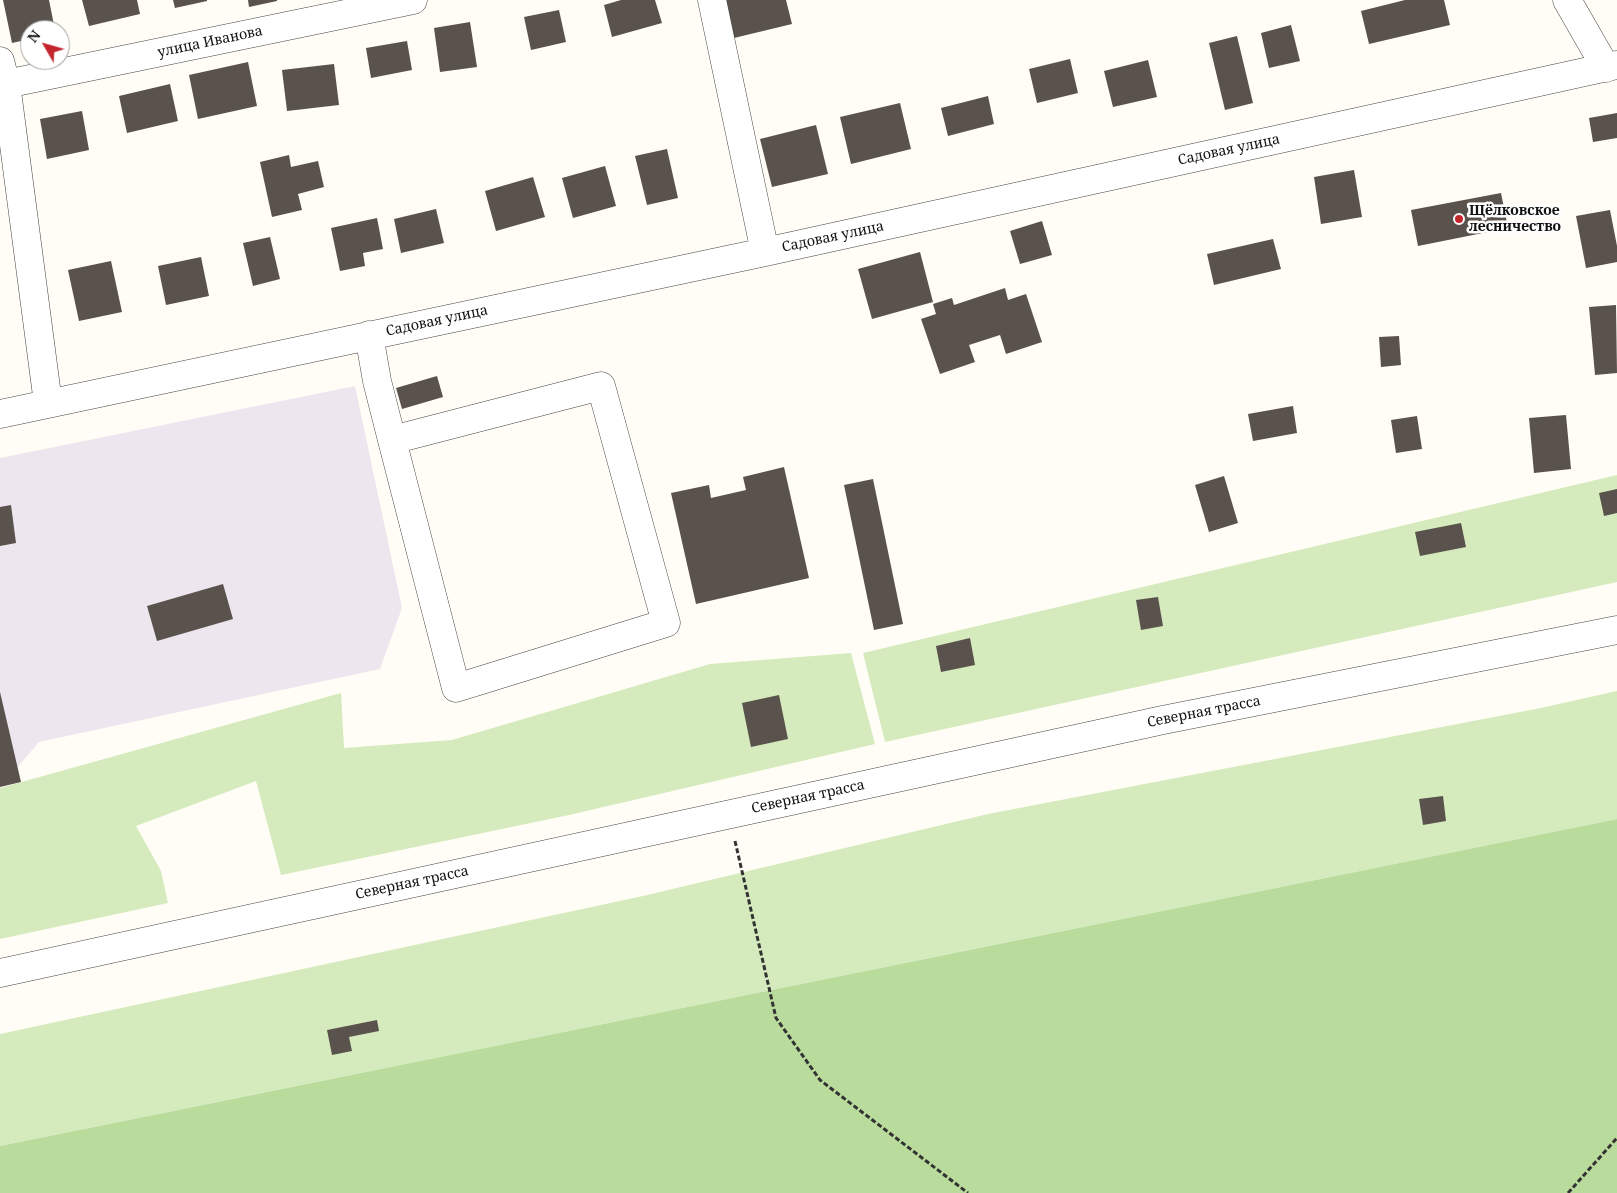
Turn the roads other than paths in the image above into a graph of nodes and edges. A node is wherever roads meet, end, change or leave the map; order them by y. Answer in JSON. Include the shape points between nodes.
{"nodes":[{"id":1,"x":413,"y":0,"type":"edge"},
{"id":2,"x":712,"y":0,"type":"edge"},
{"id":3,"x":1567,"y":0,"type":"edge"},
{"id":4,"x":1611,"y":66,"type":"edge"},
{"id":5,"x":3,"y":73,"type":"edge"},
{"id":6,"x":765,"y":252,"type":"junction"},
{"id":7,"x":369,"y":335,"type":"junction"},
{"id":8,"x":48,"y":403,"type":"junction"},
{"id":9,"x":0,"y":414,"type":"edge"},
{"id":10,"x":392,"y":440,"type":"junction"},
{"id":11,"x":1617,"y":630,"type":"edge"},
{"id":12,"x":0,"y":973,"type":"edge"}],
"edges":[{"from":1,"to":5,"type":"street","name":"улица Иванова"},
{"from":2,"to":6,"type":"street"},
{"from":3,"to":4,"type":"street"},
{"from":4,"to":6,"type":"street","name":"Садовая улица"},
{"from":5,"to":8,"type":"street"},
{"from":6,"to":7,"type":"street","name":"Садовая улица"},
{"from":7,"to":8,"type":"street","name":"Садовая улица"},
{"from":7,"to":10,"type":"street"},
{"from":8,"to":9,"type":"street","name":"Садовая улица"},
{"from":10,"to":10,"type":"street","via":[[456,688],[666,623],[601,386]]},
{"from":11,"to":12,"type":"street","name":"Северная трасса","via":[[1163,720]]}]}
